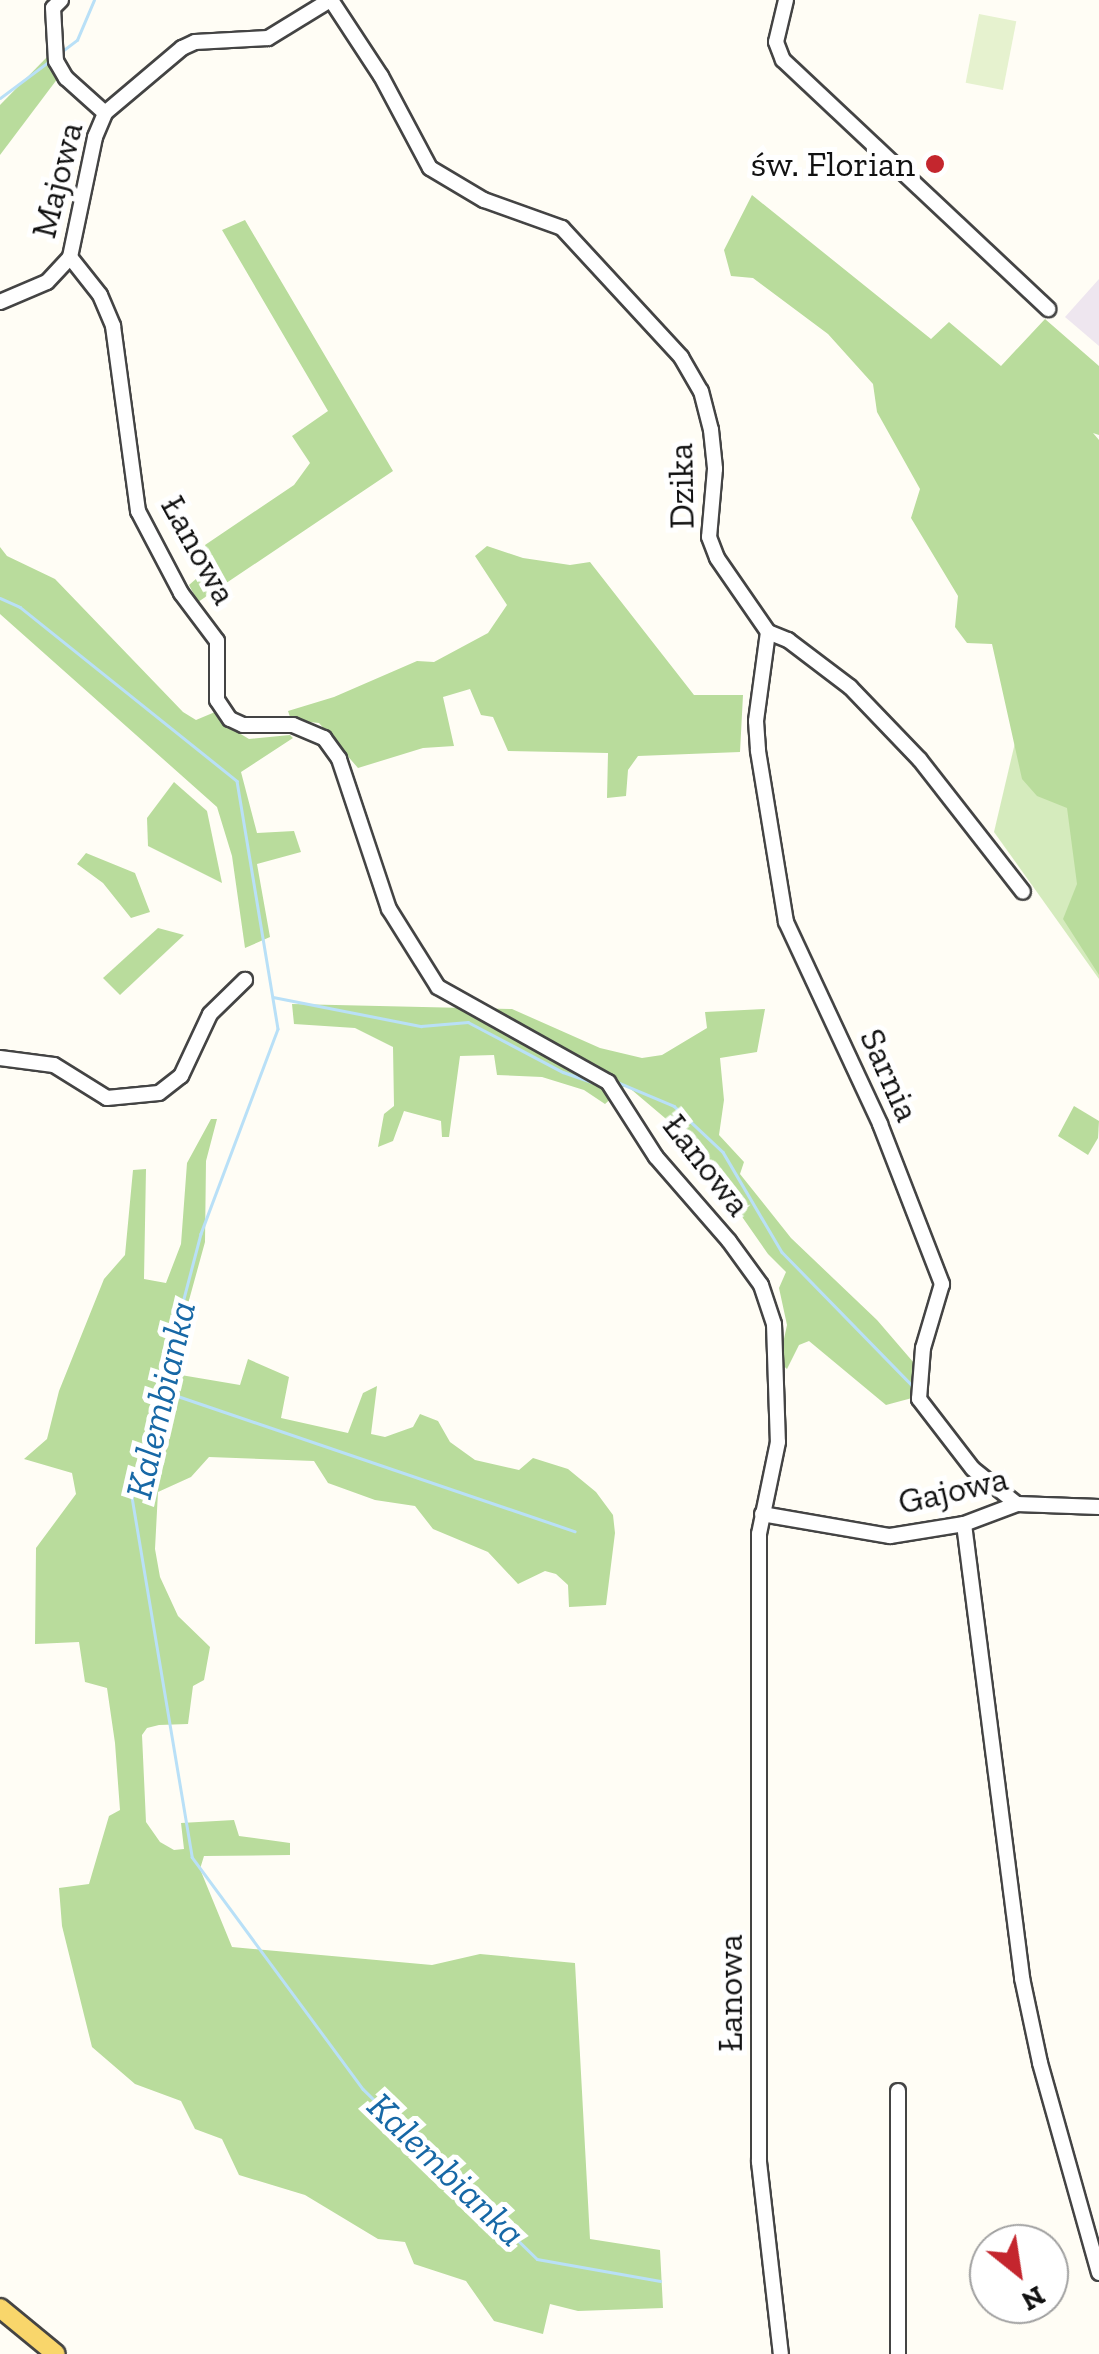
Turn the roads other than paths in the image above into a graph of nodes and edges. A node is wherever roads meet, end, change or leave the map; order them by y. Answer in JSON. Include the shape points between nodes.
{"nodes":[{"id":1,"x":330,"y":0,"type":"edge"},
{"id":2,"x":786,"y":0,"type":"edge"},
{"id":3,"x":57,"y":4,"type":"edge"},
{"id":4,"x":105,"y":113,"type":"junction"},
{"id":5,"x":70,"y":257,"type":"junction"},
{"id":6,"x":0,"y":302,"type":"edge"},
{"id":7,"x":1048,"y":309,"type":"dead end"},
{"id":8,"x":768,"y":632,"type":"junction"},
{"id":9,"x":1024,"y":892,"type":"dead end"},
{"id":10,"x":244,"y":980,"type":"dead end"},
{"id":11,"x":0,"y":1058,"type":"edge"},
{"id":12,"x":1016,"y":1504,"type":"junction"},
{"id":13,"x":1099,"y":1507,"type":"edge"},
{"id":14,"x":762,"y":1514,"type":"junction"},
{"id":15,"x":964,"y":1524,"type":"junction"},
{"id":16,"x":898,"y":2092,"type":"dead end"},
{"id":17,"x":1099,"y":2274,"type":"edge"},
{"id":18,"x":0,"y":2308,"type":"edge"},
{"id":19,"x":56,"y":2354,"type":"edge"},
{"id":20,"x":781,"y":2354,"type":"edge"},
{"id":21,"x":898,"y":2354,"type":"edge"}],
"edges":[{"from":1,"to":4,"type":"street","name":"Majowa","via":[[268,38],[182,48]]},
{"from":1,"to":8,"type":"street","name":"Dzika","via":[[430,168],[484,200],[562,228],[694,375],[715,469],[710,537]]},
{"from":2,"to":7,"type":"street","via":[[776,42],[783,60]]},
{"from":3,"to":4,"type":"street","via":[[61,71]]},
{"from":4,"to":5,"type":"street","name":"Majowa"},
{"from":5,"to":6,"type":"street","name":"Majowa","via":[[47,282]]},
{"from":5,"to":14,"type":"street","name":"Łanowa","via":[[100,295],[113,326],[138,512],[181,593],[217,641],[217,700],[243,726],[293,725],[324,738],[339,760],[388,909],[438,986],[608,1082],[656,1157],[761,1286],[774,1324],[778,1442]]},
{"from":8,"to":9,"type":"street","name":"Dzika","via":[[850,687],[920,760]]},
{"from":8,"to":12,"type":"street","name":"Sarnia","via":[[756,722],[786,922],[880,1124],[942,1284],[922,1348],[919,1399],[973,1469]]},
{"from":10,"to":11,"type":"street","via":[[210,1014],[181,1076],[159,1092],[107,1098],[54,1065]]},
{"from":12,"to":13,"type":"street","name":"Gajowa"},
{"from":12,"to":15,"type":"street","name":"Gajowa"},
{"from":14,"to":15,"type":"street","name":"Gajowa","via":[[890,1536]]},
{"from":14,"to":20,"type":"street","name":"Łanowa","via":[[759,2162]]},
{"from":15,"to":17,"type":"street","via":[[1022,1978]]},
{"from":16,"to":21,"type":"street"},
{"from":18,"to":19,"type":"main road"}]}
